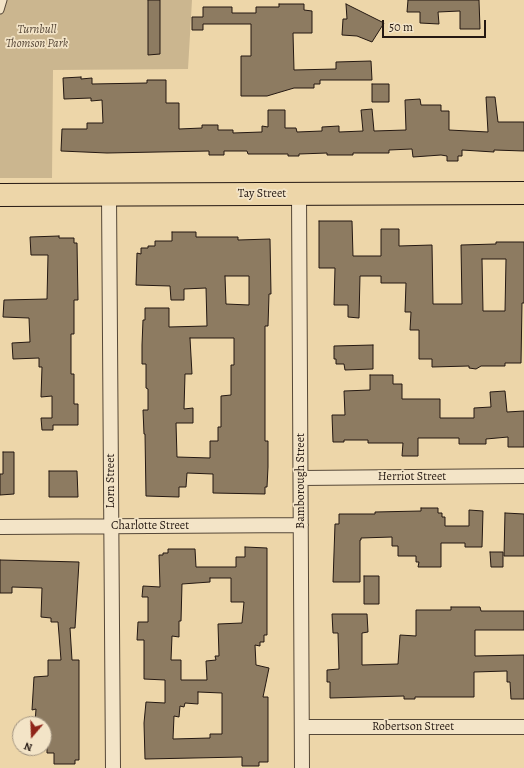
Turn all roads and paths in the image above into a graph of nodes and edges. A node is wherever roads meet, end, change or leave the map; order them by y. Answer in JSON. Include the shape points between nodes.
{"nodes":[{"id":1,"x":4,"y":0,"type":"edge"},
{"id":2,"x":0,"y":10,"type":"edge"},
{"id":3,"x":524,"y":193,"type":"edge"},
{"id":4,"x":299,"y":194,"type":"junction"},
{"id":5,"x":109,"y":195,"type":"junction"},
{"id":6,"x":0,"y":196,"type":"edge"},
{"id":7,"x":524,"y":476,"type":"edge"},
{"id":8,"x":300,"y":478,"type":"junction"},
{"id":9,"x":301,"y":525,"type":"junction"},
{"id":10,"x":111,"y":526,"type":"junction"},
{"id":11,"x":0,"y":527,"type":"edge"},
{"id":12,"x":302,"y":727,"type":"junction"},
{"id":13,"x":524,"y":727,"type":"edge"},
{"id":14,"x":113,"y":768,"type":"edge"},
{"id":15,"x":302,"y":768,"type":"edge"}],
"edges":[{"from":1,"to":2,"type":"lane"},
{"from":3,"to":4,"type":"highway","name":"Tay Street"},
{"from":4,"to":5,"type":"highway","name":"Tay Street"},
{"from":4,"to":8,"type":"street","name":"Bamborough Street"},
{"from":5,"to":6,"type":"highway","name":"Tay Street"},
{"from":5,"to":10,"type":"street","name":"Lorn Street"},
{"from":7,"to":8,"type":"street","name":"Herriot Street"},
{"from":8,"to":9,"type":"street","name":"Bamborough Street"},
{"from":9,"to":10,"type":"street","name":"Charlotte Street"},
{"from":9,"to":12,"type":"street","name":"Bamborough Street"},
{"from":10,"to":11,"type":"street","name":"Charlotte Street"},
{"from":10,"to":14,"type":"street","name":"Lorn Street"},
{"from":12,"to":13,"type":"street","name":"Robertson Street"},
{"from":12,"to":15,"type":"street","name":"Bamborough Street"}]}
